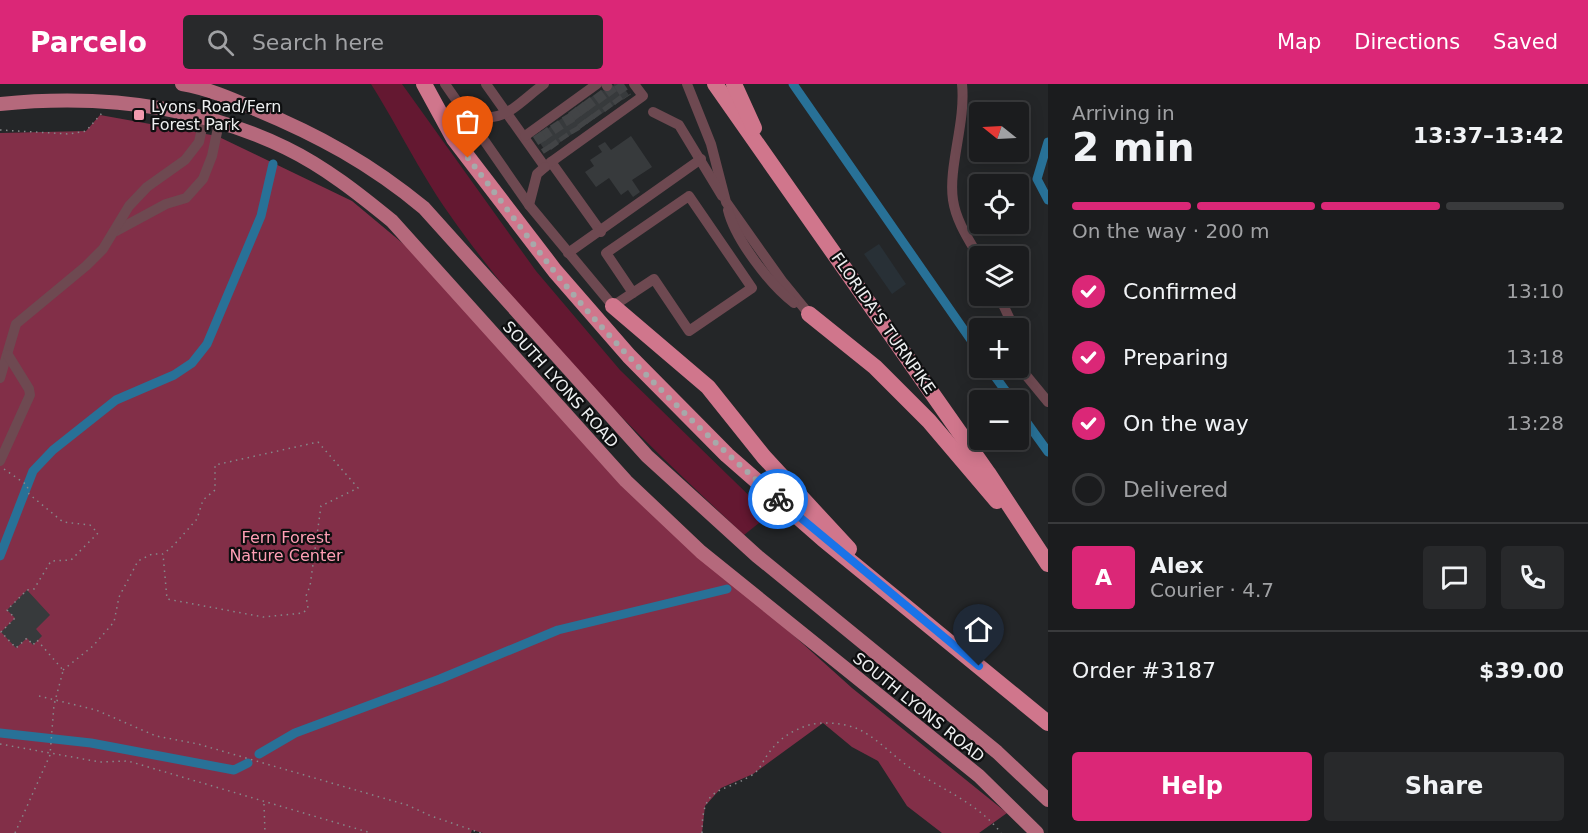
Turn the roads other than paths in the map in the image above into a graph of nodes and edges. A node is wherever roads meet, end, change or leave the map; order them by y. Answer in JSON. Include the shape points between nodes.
{"nodes":[{"id":1,"x":182,"y":84,"type":"edge"},
{"id":2,"x":412,"y":84,"type":"edge"},
{"id":3,"x":424,"y":84,"type":"edge"},
{"id":4,"x":445,"y":84,"type":"edge"},
{"id":5,"x":486,"y":84,"type":"edge"},
{"id":6,"x":544,"y":84,"type":"edge"},
{"id":7,"x":634,"y":84,"type":"edge"},
{"id":8,"x":687,"y":84,"type":"edge"},
{"id":9,"x":715,"y":84,"type":"edge"},
{"id":10,"x":734,"y":84,"type":"edge"},
{"id":11,"x":962,"y":84,"type":"edge"},
{"id":12,"x":600,"y":87,"type":"edge"},
{"id":13,"x":211,"y":92,"type":"junction"},
{"id":14,"x":227,"y":98,"type":"junction"},
{"id":15,"x":0,"y":105,"type":"edge"},
{"id":16,"x":459,"y":105,"type":"junction"},
{"id":17,"x":654,"y":112,"type":"dead end"},
{"id":18,"x":505,"y":113,"type":"junction"},
{"id":19,"x":204,"y":119,"type":"junction"},
{"id":20,"x":219,"y":123,"type":"junction"},
{"id":21,"x":536,"y":131,"type":"junction"},
{"id":22,"x":454,"y":139,"type":"junction"},
{"id":23,"x":764,"y":151,"type":"junction"},
{"id":24,"x":552,"y":157,"type":"junction"},
{"id":25,"x":701,"y":159,"type":"junction"},
{"id":26,"x":726,"y":202,"type":"junction"},
{"id":27,"x":529,"y":205,"type":"junction"},
{"id":28,"x":601,"y":232,"type":"junction"},
{"id":29,"x":114,"y":233,"type":"junction"},
{"id":30,"x":738,"y":234,"type":"junction"},
{"id":31,"x":723,"y":244,"type":"junction"},
{"id":32,"x":973,"y":246,"type":"edge"},
{"id":33,"x":568,"y":253,"type":"junction"},
{"id":34,"x":633,"y":293,"type":"junction"},
{"id":35,"x":613,"y":306,"type":"junction"},
{"id":36,"x":809,"y":314,"type":"junction"},
{"id":37,"x":8,"y":355,"type":"junction"},
{"id":38,"x":0,"y":378,"type":"edge"},
{"id":39,"x":1028,"y":378,"type":"edge"},
{"id":40,"x":1048,"y":402,"type":"edge"},
{"id":41,"x":1,"y":464,"type":"edge"},
{"id":42,"x":1023,"y":527,"type":"junction"},
{"id":43,"x":1048,"y":564,"type":"edge"},
{"id":44,"x":869,"y":576,"type":"junction"},
{"id":45,"x":1048,"y":723,"type":"edge"},
{"id":46,"x":1048,"y":800,"type":"edge"},
{"id":47,"x":1037,"y":833,"type":"edge"}],
"edges":[{"from":1,"to":13,"type":"main road","name":"SOUTH LYONS ROAD"},
{"from":2,"to":22,"type":"highway"},
{"from":3,"to":22,"type":"highway"},
{"from":4,"to":16,"type":"street"},
{"from":5,"to":18,"type":"street"},
{"from":6,"to":18,"type":"street"},
{"from":7,"to":24,"type":"street","via":[[643,96],[625,103]]},
{"from":8,"to":26,"type":"street","via":[[711,144]]},
{"from":9,"to":23,"type":"highway","name":"FLORIDA'S TURNPIKE"},
{"from":10,"to":23,"type":"highway"},
{"from":11,"to":32,"type":"street","via":[[964,106],[953,199]]},
{"from":12,"to":21,"type":"street"},
{"from":13,"to":14,"type":"main road","name":"SOUTH LYONS ROAD"},
{"from":13,"to":19,"type":"main road"},
{"from":14,"to":20,"type":"main road"},
{"from":14,"to":46,"type":"main road","name":"SOUTH LYONS ROAD","via":[[338,147],[386,177],[424,208],[646,456],[757,556],[997,752]]},
{"from":15,"to":19,"type":"main road","name":"SOUTH LYONS ROAD","via":[[34,101],[108,102],[182,111]]},
{"from":16,"to":18,"type":"street","via":[[478,118]]},
{"from":16,"to":27,"type":"street"},
{"from":17,"to":25,"type":"street","via":[[679,125]]},
{"from":18,"to":21,"type":"street"},
{"from":19,"to":20,"type":"main road","name":"SOUTH LYONS ROAD"},
{"from":19,"to":29,"type":"street","via":[[199,142],[184,160],[129,206]]},
{"from":20,"to":29,"type":"street","via":[[203,178],[186,198],[166,204]]},
{"from":20,"to":47,"type":"main road","name":"SOUTH LYONS ROAD","via":[[286,148],[392,221],[551,401],[692,544],[979,776]]},
{"from":21,"to":24,"type":"street"},
{"from":22,"to":44,"type":"highway","via":[[555,271],[628,356],[727,455]]},
{"from":23,"to":42,"type":"highway","name":"FLORIDA'S TURNPIKE"},
{"from":24,"to":27,"type":"street","via":[[537,174]]},
{"from":24,"to":28,"type":"street"},
{"from":25,"to":26,"type":"street"},
{"from":25,"to":28,"type":"street"},
{"from":26,"to":30,"type":"street"},
{"from":26,"to":36,"type":"street"},
{"from":27,"to":33,"type":"street"},
{"from":28,"to":33,"type":"street"},
{"from":29,"to":37,"type":"street","via":[[86,266],[16,324],[10,335]]},
{"from":30,"to":31,"type":"street"},
{"from":30,"to":36,"type":"street","via":[[780,292]]},
{"from":31,"to":34,"type":"street","via":[[689,196],[606,253]]},
{"from":31,"to":34,"type":"street","via":[[752,288],[689,331],[654,279]]},
{"from":33,"to":35,"type":"street"},
{"from":34,"to":35,"type":"street"},
{"from":35,"to":44,"type":"highway","via":[[708,387]]},
{"from":36,"to":42,"type":"highway","via":[[875,367]]},
{"from":37,"to":38,"type":"street"},
{"from":37,"to":41,"type":"street","via":[[30,395]]},
{"from":39,"to":40,"type":"street"},
{"from":42,"to":43,"type":"highway","name":"FLORIDA'S TURNPIKE"},
{"from":44,"to":45,"type":"highway"}]}
